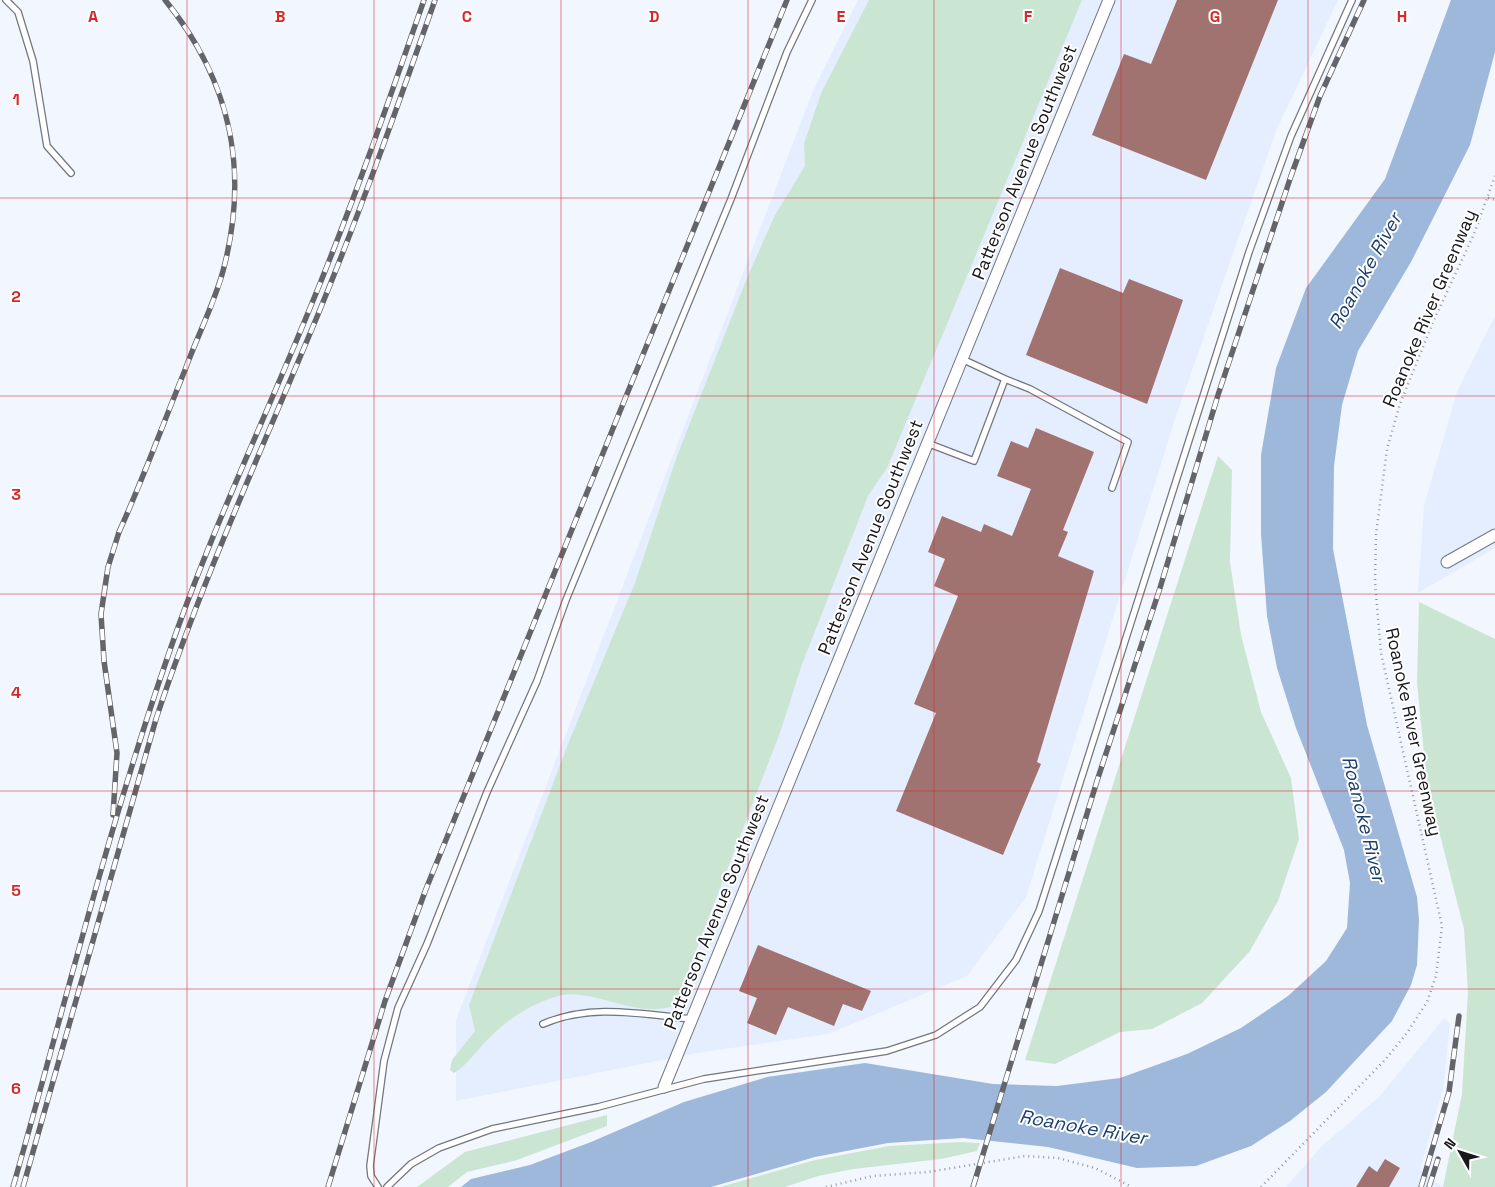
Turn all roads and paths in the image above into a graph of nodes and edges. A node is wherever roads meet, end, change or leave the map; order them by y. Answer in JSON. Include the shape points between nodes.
{"nodes":[{"id":1,"x":6,"y":0,"type":"edge"},
{"id":2,"x":812,"y":0,"type":"edge"},
{"id":3,"x":1109,"y":0,"type":"edge"},
{"id":4,"x":1352,"y":0,"type":"edge"},
{"id":5,"x":71,"y":173,"type":"dead end"},
{"id":6,"x":1495,"y":176,"type":"edge"},
{"id":7,"x":1488,"y":198,"type":"junction"},
{"id":8,"x":1495,"y":200,"type":"edge"},
{"id":9,"x":962,"y":359,"type":"junction"},
{"id":10,"x":1005,"y":379,"type":"junction"},
{"id":11,"x":927,"y":444,"type":"junction"},
{"id":12,"x":1112,"y":488,"type":"dead end"},
{"id":13,"x":1495,"y":535,"type":"edge"},
{"id":14,"x":1447,"y":562,"type":"dead end"},
{"id":15,"x":692,"y":1019,"type":"junction"},
{"id":16,"x":542,"y":1024,"type":"dead end"},
{"id":17,"x":664,"y":1087,"type":"junction"},
{"id":18,"x":378,"y":1187,"type":"edge"},
{"id":19,"x":387,"y":1187,"type":"edge"},
{"id":20,"x":826,"y":1187,"type":"edge"},
{"id":21,"x":1132,"y":1187,"type":"edge"},
{"id":22,"x":1261,"y":1187,"type":"edge"}],
"edges":[{"from":1,"to":5,"type":"lane","via":[[18,12],[33,61],[47,146]]},
{"from":2,"to":18,"type":"lane","via":[[786,52],[731,199],[566,600],[537,681],[487,792],[398,1008],[384,1061],[370,1166],[371,1176]]},
{"from":3,"to":9,"type":"street","name":"Patterson Avenue Southwest"},
{"from":4,"to":17,"type":"lane","via":[[1291,136],[1249,252],[1039,911],[1016,960],[980,1007],[936,1035],[887,1051],[704,1078]]},
{"from":6,"to":7,"type":"path","name":"Roanoke River Greenway"},
{"from":7,"to":8,"type":"path"},
{"from":7,"to":22,"type":"path","name":"Roanoke River Greenway","via":[[1400,404],[1387,449],[1376,534],[1375,582],[1381,653],[1442,926],[1436,976],[1427,1002],[1385,1060]]},
{"from":9,"to":10,"type":"lane"},
{"from":9,"to":11,"type":"street","name":"Patterson Avenue Southwest"},
{"from":10,"to":11,"type":"lane","via":[[974,461]]},
{"from":10,"to":12,"type":"lane","via":[[1128,442]]},
{"from":11,"to":15,"type":"street","name":"Patterson Avenue Southwest"},
{"from":13,"to":14,"type":"street"},
{"from":15,"to":16,"type":"lane","via":[[594,1011]]},
{"from":15,"to":17,"type":"street","name":"Patterson Avenue Southwest"},
{"from":17,"to":19,"type":"lane","via":[[468,1136],[411,1164]]},
{"from":20,"to":21,"type":"path","via":[[873,1176],[928,1172],[1025,1156],[1058,1158],[1095,1168]]}]}
